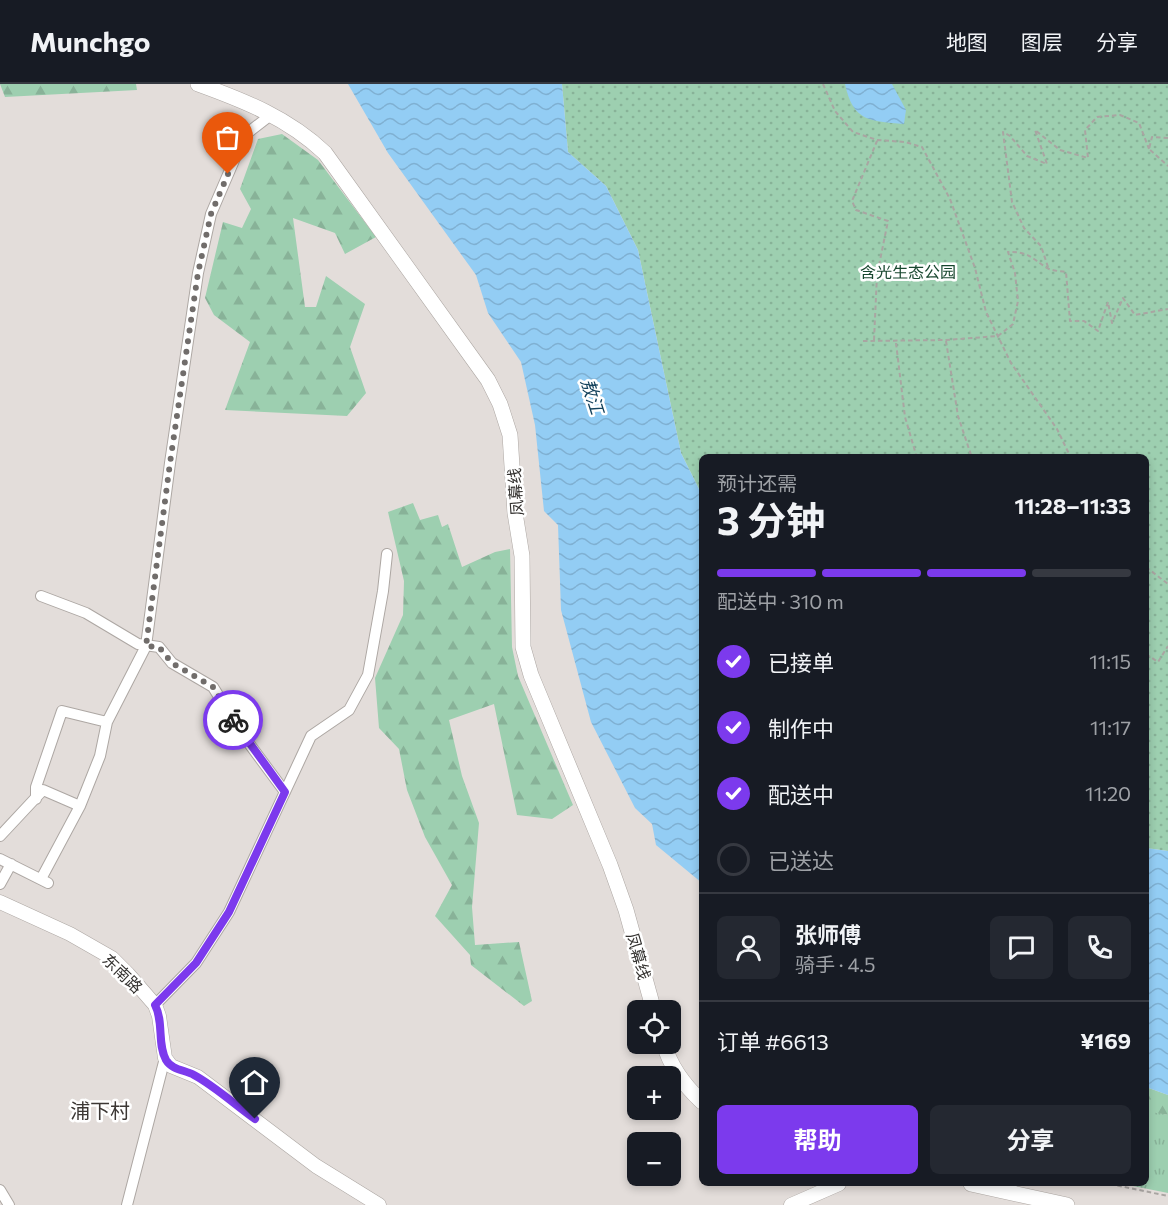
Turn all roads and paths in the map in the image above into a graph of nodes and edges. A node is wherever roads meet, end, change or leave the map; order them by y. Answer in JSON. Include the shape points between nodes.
{"nodes":[{"id":1,"x":198,"y":84,"type":"edge"},
{"id":2,"x":823,"y":84,"type":"edge"},
{"id":3,"x":272,"y":114,"type":"junction"},
{"id":4,"x":1168,"y":138,"type":"edge"},
{"id":5,"x":877,"y":140,"type":"junction"},
{"id":6,"x":1149,"y":149,"type":"junction"},
{"id":7,"x":1168,"y":166,"type":"edge"},
{"id":8,"x":1049,"y":270,"type":"junction"},
{"id":9,"x":1168,"y":309,"type":"edge"},
{"id":10,"x":998,"y":336,"type":"junction"},
{"id":11,"x":874,"y":340,"type":"junction"},
{"id":12,"x":946,"y":340,"type":"junction"},
{"id":13,"x":862,"y":341,"type":"dead end"},
{"id":14,"x":896,"y":342,"type":"junction"},
{"id":15,"x":916,"y":454,"type":"edge"},
{"id":16,"x":971,"y":454,"type":"edge"},
{"id":17,"x":1069,"y":454,"type":"edge"},
{"id":18,"x":387,"y":554,"type":"dead end"},
{"id":19,"x":1149,"y":569,"type":"edge"},
{"id":20,"x":1168,"y":584,"type":"edge"},
{"id":21,"x":41,"y":596,"type":"dead end"},
{"id":22,"x":146,"y":646,"type":"junction"},
{"id":23,"x":1168,"y":646,"type":"edge"},
{"id":24,"x":1149,"y":656,"type":"edge"},
{"id":25,"x":107,"y":722,"type":"junction"},
{"id":26,"x":285,"y":792,"type":"junction"},
{"id":27,"x":36,"y":799,"type":"junction"},
{"id":28,"x":80,"y":806,"type":"junction"},
{"id":29,"x":0,"y":836,"type":"edge"},
{"id":30,"x":0,"y":859,"type":"edge"},
{"id":31,"x":11,"y":864,"type":"junction"},
{"id":32,"x":0,"y":884,"type":"edge"},
{"id":33,"x":0,"y":902,"type":"edge"},
{"id":34,"x":651,"y":1000,"type":"edge"},
{"id":35,"x":155,"y":1005,"type":"junction"},
{"id":36,"x":668,"y":1054,"type":"edge"},
{"id":37,"x":165,"y":1058,"type":"junction"},
{"id":38,"x":699,"y":1099,"type":"edge"},
{"id":39,"x":834,"y":1186,"type":"edge"},
{"id":40,"x":980,"y":1186,"type":"edge"},
{"id":41,"x":1120,"y":1186,"type":"edge"},
{"id":42,"x":0,"y":1190,"type":"edge"},
{"id":43,"x":1168,"y":1196,"type":"edge"},
{"id":44,"x":811,"y":1197,"type":"junction"},
{"id":45,"x":9,"y":1205,"type":"edge"},
{"id":46,"x":127,"y":1205,"type":"edge"},
{"id":47,"x":379,"y":1205,"type":"edge"},
{"id":48,"x":791,"y":1205,"type":"edge"},
{"id":49,"x":823,"y":1205,"type":"edge"},
{"id":50,"x":1067,"y":1205,"type":"edge"}],
"edges":[{"from":1,"to":3,"type":"main road","name":"凤幕线"},
{"from":2,"to":5,"type":"path","via":[[835,111],[853,132]]},
{"from":3,"to":22,"type":"street","via":[[244,135],[211,214],[170,463]]},
{"from":3,"to":34,"type":"main road","name":"凤幕线","via":[[308,136],[325,153],[488,380],[500,404],[510,435],[522,556],[523,647],[626,909]]},
{"from":4,"to":6,"type":"path","via":[[1152,137]]},
{"from":5,"to":10,"type":"path","via":[[922,147],[950,199],[986,312]]},
{"from":5,"to":11,"type":"path","via":[[852,201],[856,210],[888,221],[877,275]]},
{"from":6,"to":7,"type":"path"},
{"from":6,"to":8,"type":"path","via":[[1139,123],[1120,115],[1097,117],[1085,130],[1088,158],[1059,150],[1035,130],[1047,164],[1027,156],[1003,132],[1012,202],[1024,228],[1041,246]]},
{"from":8,"to":9,"type":"path","via":[[1066,272],[1070,321],[1084,321],[1098,332],[1108,302],[1112,323],[1123,298],[1135,315]]},
{"from":8,"to":10,"type":"path","via":[[1037,259],[1017,251],[1008,252],[1018,301],[1013,324]]},
{"from":10,"to":12,"type":"path"},
{"from":10,"to":17,"type":"path"},
{"from":11,"to":13,"type":"path"},
{"from":11,"to":14,"type":"path"},
{"from":12,"to":14,"type":"path"},
{"from":12,"to":16,"type":"path","via":[[958,416]]},
{"from":14,"to":15,"type":"path","via":[[905,417]]},
{"from":18,"to":26,"type":"street","via":[[368,675],[349,710],[311,735]]},
{"from":19,"to":20,"type":"path"},
{"from":21,"to":22,"type":"street","via":[[86,613]]},
{"from":22,"to":25,"type":"street"},
{"from":22,"to":26,"type":"street","via":[[159,647],[172,663],[213,687]]},
{"from":23,"to":24,"type":"path","via":[[1158,662]]},
{"from":25,"to":27,"type":"street","via":[[62,711],[36,787]]},
{"from":25,"to":28,"type":"street","via":[[100,756]]},
{"from":26,"to":35,"type":"street","via":[[229,912],[196,963]]},
{"from":27,"to":28,"type":"street","via":[[44,790]]},
{"from":27,"to":29,"type":"street"},
{"from":28,"to":31,"type":"street","via":[[44,881]]},
{"from":30,"to":31,"type":"street"},
{"from":31,"to":32,"type":"street"},
{"from":33,"to":35,"type":"street","name":"东南路","via":[[103,952],[120,965]]},
{"from":35,"to":37,"type":"street","name":"东南路"},
{"from":36,"to":38,"type":"main road"},
{"from":37,"to":46,"type":"street"},
{"from":37,"to":47,"type":"street","via":[[171,1066],[207,1084],[316,1166]]},
{"from":39,"to":44,"type":"street"},
{"from":40,"to":50,"type":"main road"},
{"from":41,"to":43,"type":"path"},
{"from":42,"to":45,"type":"street"},
{"from":44,"to":48,"type":"street"},
{"from":44,"to":49,"type":"street"}]}
